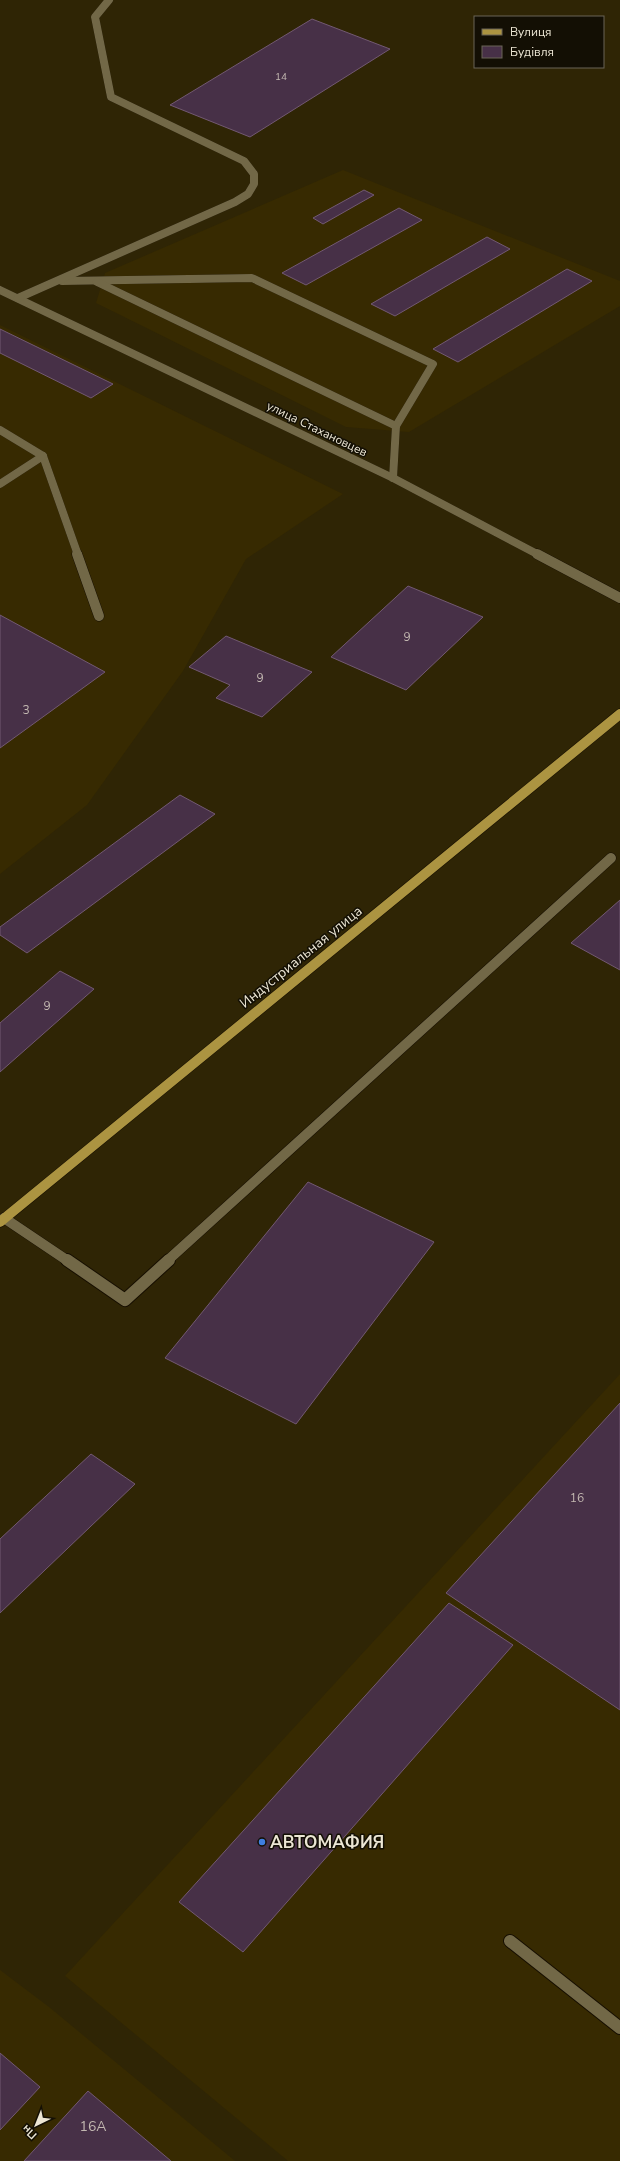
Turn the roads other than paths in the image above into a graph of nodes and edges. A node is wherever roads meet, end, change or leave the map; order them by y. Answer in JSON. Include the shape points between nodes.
{"nodes":[{"id":1,"x":109,"y":0,"type":"edge"},
{"id":2,"x":59,"y":281,"type":"junction"},
{"id":3,"x":95,"y":281,"type":"junction"},
{"id":4,"x":0,"y":290,"type":"edge"},
{"id":5,"x":18,"y":298,"type":"junction"},
{"id":6,"x":396,"y":426,"type":"junction"},
{"id":7,"x":0,"y":430,"type":"edge"},
{"id":8,"x":43,"y":456,"type":"junction"},
{"id":9,"x":393,"y":478,"type":"junction"},
{"id":10,"x":0,"y":484,"type":"edge"},
{"id":11,"x":620,"y":598,"type":"edge"},
{"id":12,"x":99,"y":616,"type":"dead end"},
{"id":13,"x":620,"y":714,"type":"edge"},
{"id":14,"x":611,"y":858,"type":"dead end"},
{"id":15,"x":2,"y":1220,"type":"edge"},
{"id":16,"x":510,"y":1941,"type":"dead end"},
{"id":17,"x":620,"y":2028,"type":"edge"}],
"edges":[{"from":1,"to":2,"type":"street","via":[[95,17],[111,96],[244,161],[253,169],[256,178],[254,187],[247,195],[235,202]]},
{"from":2,"to":3,"type":"street"},
{"from":2,"to":5,"type":"street"},
{"from":3,"to":6,"type":"street"},
{"from":3,"to":6,"type":"street","via":[[252,278],[432,364]]},
{"from":4,"to":5,"type":"street","name":"улица Стахановцев"},
{"from":5,"to":9,"type":"street","name":"улица Стахановцев"},
{"from":6,"to":9,"type":"street"},
{"from":7,"to":8,"type":"street"},
{"from":8,"to":10,"type":"street"},
{"from":8,"to":12,"type":"street"},
{"from":9,"to":11,"type":"street","name":"улица Стахановцев"},
{"from":13,"to":15,"type":"main road","name":"Индустриальная улица"},
{"from":14,"to":15,"type":"street","via":[[125,1300]]},
{"from":16,"to":17,"type":"street"}]}
